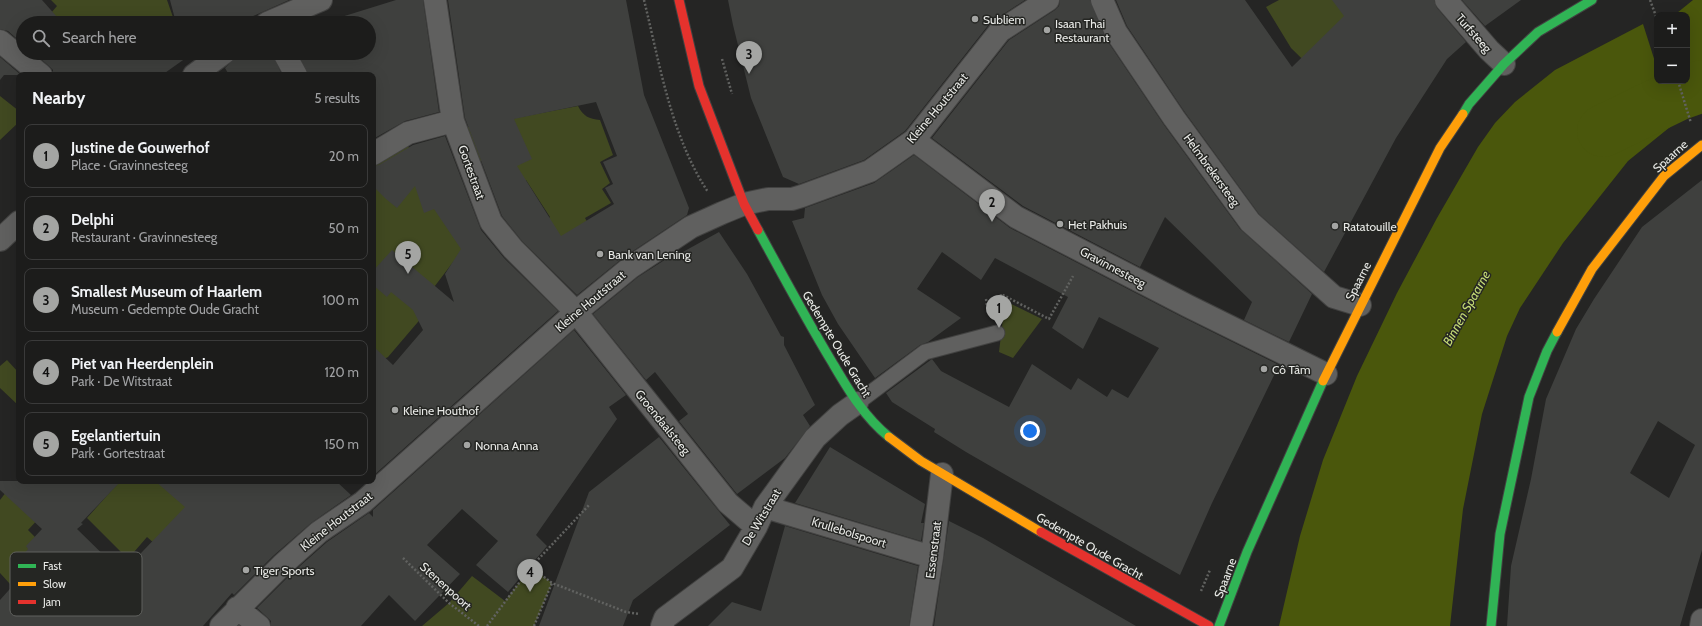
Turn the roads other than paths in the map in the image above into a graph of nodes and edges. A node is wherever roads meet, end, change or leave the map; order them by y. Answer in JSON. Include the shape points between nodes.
{"nodes":[{"id":1,"x":321,"y":0,"type":"edge"},
{"id":2,"x":435,"y":0,"type":"edge"},
{"id":3,"x":679,"y":0,"type":"edge"},
{"id":4,"x":1048,"y":0,"type":"edge"},
{"id":5,"x":1102,"y":0,"type":"edge"},
{"id":6,"x":1446,"y":0,"type":"edge"},
{"id":7,"x":1592,"y":0,"type":"edge"},
{"id":8,"x":284,"y":16,"type":"edge"},
{"id":9,"x":0,"y":42,"type":"edge"},
{"id":10,"x":16,"y":55,"type":"edge"},
{"id":11,"x":22,"y":60,"type":"edge"},
{"id":12,"x":214,"y":60,"type":"edge"},
{"id":13,"x":288,"y":60,"type":"edge"},
{"id":14,"x":1504,"y":64,"type":"junction"},
{"id":15,"x":37,"y":72,"type":"edge"},
{"id":16,"x":198,"y":72,"type":"edge"},
{"id":17,"x":294,"y":72,"type":"edge"},
{"id":18,"x":453,"y":121,"type":"junction"},
{"id":19,"x":914,"y":140,"type":"junction"},
{"id":20,"x":1701,"y":148,"type":"edge"},
{"id":21,"x":376,"y":152,"type":"edge"},
{"id":22,"x":744,"y":204,"type":"junction"},
{"id":23,"x":16,"y":225,"type":"edge"},
{"id":24,"x":0,"y":240,"type":"edge"},
{"id":25,"x":1360,"y":305,"type":"junction"},
{"id":26,"x":576,"y":312,"type":"junction"},
{"id":27,"x":997,"y":333,"type":"road end"},
{"id":28,"x":1326,"y":374,"type":"junction"},
{"id":29,"x":857,"y":403,"type":"junction"},
{"id":30,"x":942,"y":474,"type":"junction"},
{"id":31,"x":765,"y":507,"type":"junction"},
{"id":32,"x":756,"y":527,"type":"junction"},
{"id":33,"x":932,"y":557,"type":"junction"},
{"id":34,"x":237,"y":608,"type":"junction"},
{"id":35,"x":1702,"y":620,"type":"edge"},
{"id":36,"x":664,"y":622,"type":"edge"},
{"id":37,"x":221,"y":626,"type":"edge"},
{"id":38,"x":259,"y":626,"type":"edge"},
{"id":39,"x":922,"y":626,"type":"edge"},
{"id":40,"x":1209,"y":626,"type":"edge"},
{"id":41,"x":1219,"y":626,"type":"edge"},
{"id":42,"x":1491,"y":626,"type":"edge"},
{"id":43,"x":1700,"y":626,"type":"edge"}],
"edges":[{"from":1,"to":8,"type":"street"},
{"from":2,"to":18,"type":"street","name":"Gortestraat"},
{"from":3,"to":22,"type":"street","name":"Gedempte Oude Gracht","via":[[699,86]]},
{"from":4,"to":19,"type":"street","name":"Kleine Houtstraat","via":[[1000,31]]},
{"from":5,"to":25,"type":"street","name":"Helmbrekersteeg","via":[[1116,32],[1174,118],[1250,222],[1334,297]]},
{"from":6,"to":14,"type":"street","name":"Turfsteeg"},
{"from":7,"to":14,"type":"street","name":"Spaarne","via":[[1538,32]]},
{"from":9,"to":10,"type":"street"},
{"from":11,"to":15,"type":"street"},
{"from":12,"to":16,"type":"street"},
{"from":13,"to":17,"type":"street"},
{"from":14,"to":25,"type":"street","name":"Spaarne","via":[[1470,104],[1440,148]]},
{"from":18,"to":21,"type":"street","via":[[408,133]]},
{"from":18,"to":26,"type":"street","name":"Gortestraat","via":[[491,222],[513,249]]},
{"from":19,"to":22,"type":"street","name":"Kleine Houtstraat","via":[[863,174],[802,196]]},
{"from":19,"to":28,"type":"street","name":"Gravinnesteeg","via":[[1016,217]]},
{"from":20,"to":42,"type":"street","name":"Spaarne","via":[[1664,176],[1592,269],[1547,351],[1529,397],[1500,534]]},
{"from":22,"to":26,"type":"street","name":"Kleine Houtstraat","via":[[691,228],[631,267]]},
{"from":22,"to":29,"type":"street","name":"Gedempte Oude Gracht","via":[[810,326]]},
{"from":23,"to":24,"type":"street"},
{"from":25,"to":28,"type":"street","name":"Spaarne"},
{"from":26,"to":32,"type":"street","name":"Groendaalsteeg","via":[[728,503]]},
{"from":26,"to":34,"type":"street","name":"Kleine Houtstraat","via":[[363,502],[319,532]]},
{"from":27,"to":29,"type":"lane","via":[[925,352]]},
{"from":28,"to":41,"type":"street","name":"Spaarne","via":[[1247,552]]},
{"from":29,"to":30,"type":"street","name":"Gedempte Oude Gracht","via":[[883,432],[921,462]]},
{"from":29,"to":31,"type":"street","name":"De Witstraat","via":[[815,438]]},
{"from":30,"to":33,"type":"street","name":"Essenstraat"},
{"from":30,"to":40,"type":"street","name":"Gedempte Oude Gracht"},
{"from":31,"to":32,"type":"street","name":"De Witstraat"},
{"from":31,"to":33,"type":"street","name":"Krullebolspoort"},
{"from":32,"to":36,"type":"street","name":"De Witstraat","via":[[732,568]]},
{"from":33,"to":39,"type":"street","name":"Essenstraat"},
{"from":34,"to":37,"type":"street","name":"Kleine Houtstraat"},
{"from":34,"to":38,"type":"street"},
{"from":35,"to":43,"type":"street"}]}
